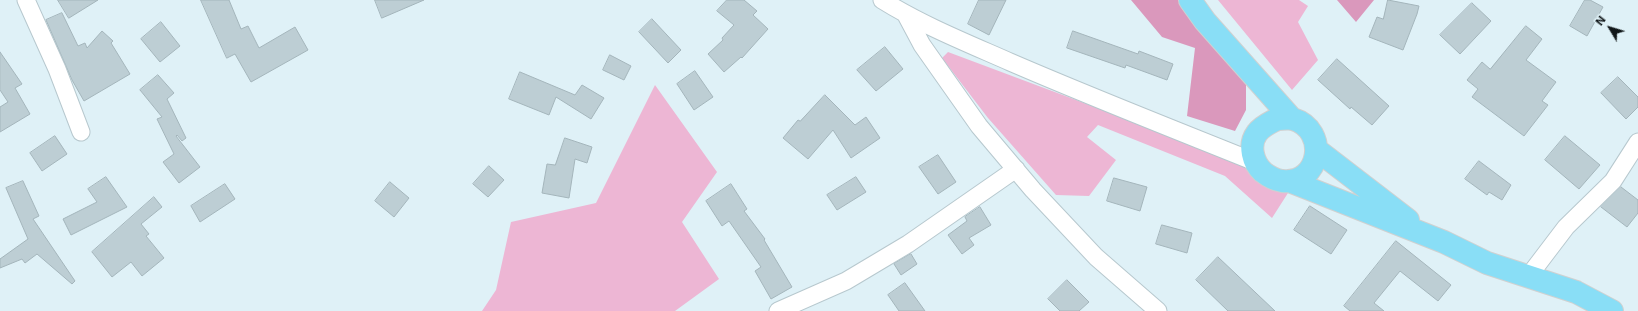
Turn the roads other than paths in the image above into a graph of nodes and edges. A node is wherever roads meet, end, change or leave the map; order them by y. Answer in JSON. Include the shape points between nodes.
{"nodes":[{"id":1,"x":26,"y":0,"type":"edge"},
{"id":2,"x":882,"y":0,"type":"edge"},
{"id":3,"x":1190,"y":0,"type":"edge"},
{"id":4,"x":906,"y":15,"type":"junction"},
{"id":5,"x":1292,"y":119,"type":"junction"},
{"id":6,"x":82,"y":132,"type":"dead end"},
{"id":7,"x":1638,"y":142,"type":"edge"},
{"id":8,"x":1317,"y":150,"type":"junction"},
{"id":9,"x":1255,"y":162,"type":"junction"},
{"id":10,"x":1016,"y":169,"type":"junction"},
{"id":11,"x":1292,"y":182,"type":"junction"},
{"id":12,"x":1427,"y":236,"type":"junction"},
{"id":13,"x":1528,"y":277,"type":"junction"},
{"id":14,"x":778,"y":311,"type":"edge"},
{"id":15,"x":1158,"y":311,"type":"edge"},
{"id":16,"x":1612,"y":311,"type":"edge"}],
"edges":[{"from":1,"to":6,"type":"street"},
{"from":2,"to":4,"type":"street"},
{"from":3,"to":5,"type":"main road","via":[[1205,21]]},
{"from":4,"to":9,"type":"street","via":[[1069,87]]},
{"from":4,"to":10,"type":"street","via":[[939,71],[979,126]]},
{"from":5,"to":8,"type":"main road","via":[[1305,125],[1314,136]]},
{"from":5,"to":9,"type":"main road","via":[[1277,119],[1256,134],[1252,147]]},
{"from":7,"to":13,"type":"street","via":[[1613,181],[1566,228]]},
{"from":8,"to":11,"type":"main road","via":[[1310,170],[1305,176]]},
{"from":8,"to":12,"type":"main road"},
{"from":9,"to":11,"type":"main road","via":[[1264,173],[1278,180]]},
{"from":10,"to":14,"type":"street","via":[[908,244],[846,281]]},
{"from":10,"to":15,"type":"street","via":[[1096,257]]},
{"from":11,"to":12,"type":"main road"},
{"from":12,"to":13,"type":"main road","via":[[1487,263]]},
{"from":13,"to":16,"type":"main road","via":[[1576,292]]}]}
